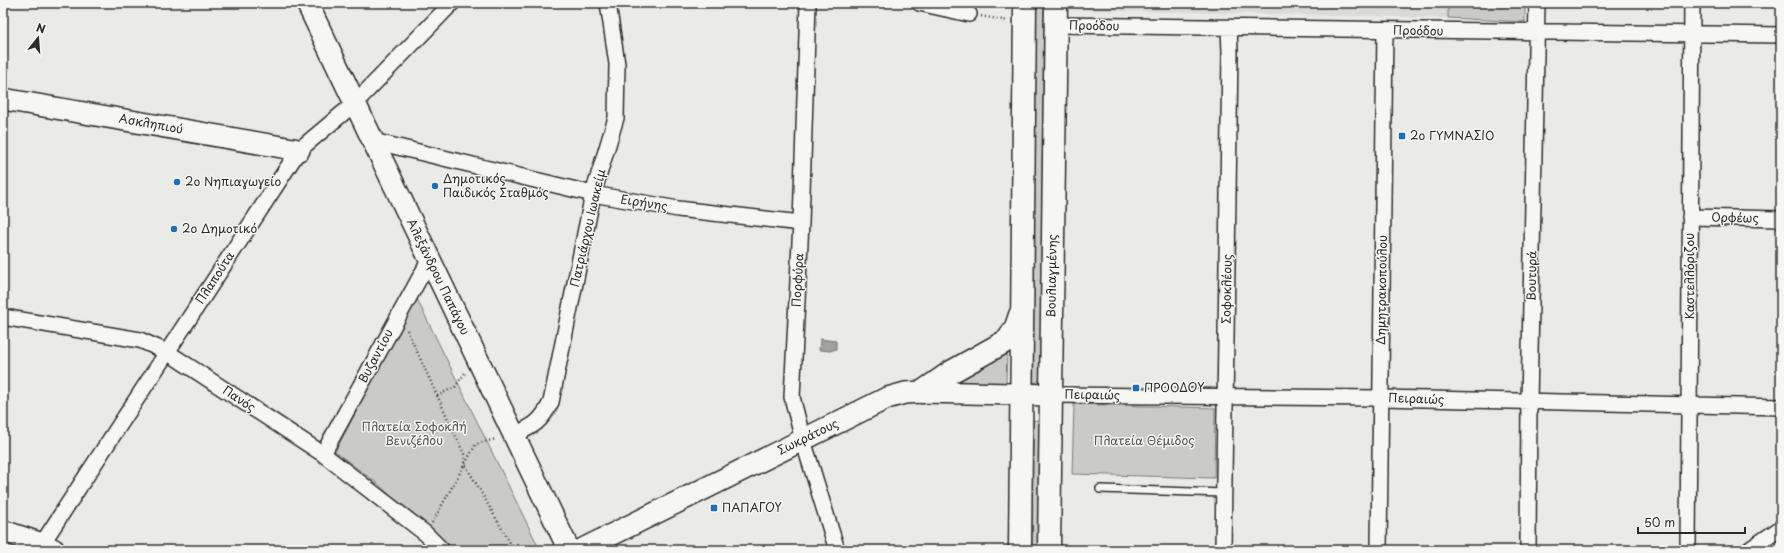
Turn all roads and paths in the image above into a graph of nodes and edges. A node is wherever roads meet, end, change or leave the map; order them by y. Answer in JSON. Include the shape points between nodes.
{"nodes":[{"id":1,"x":307,"y":3,"type":"edge"},
{"id":2,"x":452,"y":3,"type":"edge"},
{"id":3,"x":608,"y":3,"type":"edge"},
{"id":4,"x":808,"y":3,"type":"edge"},
{"id":5,"x":919,"y":3,"type":"edge"},
{"id":6,"x":1056,"y":3,"type":"edge"},
{"id":7,"x":1537,"y":3,"type":"edge"},
{"id":8,"x":1692,"y":3,"type":"edge"},
{"id":9,"x":969,"y":14,"type":"joint"},
{"id":10,"x":1024,"y":14,"type":"edge"},
{"id":11,"x":1056,"y":25,"type":"junction"},
{"id":12,"x":1229,"y":28,"type":"junction"},
{"id":13,"x":1385,"y":30,"type":"junction"},
{"id":14,"x":1536,"y":33,"type":"junction"},
{"id":15,"x":1691,"y":34,"type":"junction"},
{"id":16,"x":1781,"y":35,"type":"edge"},
{"id":17,"x":3,"y":98,"type":"edge"},
{"id":18,"x":355,"y":103,"type":"junction"},
{"id":19,"x":374,"y":141,"type":"junction"},
{"id":20,"x":299,"y":150,"type":"junction"},
{"id":21,"x":593,"y":194,"type":"junction"},
{"id":22,"x":1690,"y":217,"type":"junction"},
{"id":23,"x":1781,"y":219,"type":"edge"},
{"id":24,"x":801,"y":223,"type":"junction"},
{"id":25,"x":430,"y":259,"type":"junction"},
{"id":26,"x":1022,"y":310,"type":"junction"},
{"id":27,"x":399,"y":312,"type":"junction"},
{"id":28,"x":3,"y":317,"type":"edge"},
{"id":29,"x":167,"y":352,"type":"junction"},
{"id":30,"x":476,"y":356,"type":"junction"},
{"id":31,"x":922,"y":392,"type":"junction"},
{"id":32,"x":1021,"y":394,"type":"junction"},
{"id":33,"x":1051,"y":395,"type":"junction"},
{"id":34,"x":437,"y":396,"type":"junction"},
{"id":35,"x":1226,"y":397,"type":"junction"},
{"id":36,"x":1381,"y":398,"type":"junction"},
{"id":37,"x":1529,"y":403,"type":"junction"},
{"id":38,"x":1689,"y":406,"type":"junction"},
{"id":39,"x":1781,"y":407,"type":"edge"},
{"id":40,"x":514,"y":435,"type":"junction"},
{"id":41,"x":803,"y":440,"type":"junction"},
{"id":42,"x":323,"y":454,"type":"junction"},
{"id":43,"x":465,"y":464,"type":"junction"},
{"id":44,"x":1100,"y":489,"type":"dead end"},
{"id":45,"x":1224,"y":492,"type":"junction"},
{"id":46,"x":1781,"y":528,"type":"edge"},
{"id":47,"x":3,"y":531,"type":"edge"},
{"id":48,"x":426,"y":534,"type":"junction"},
{"id":49,"x":48,"y":547,"type":"edge"},
{"id":50,"x":442,"y":550,"type":"edge"},
{"id":51,"x":514,"y":550,"type":"edge"},
{"id":52,"x":569,"y":550,"type":"edge"},
{"id":53,"x":582,"y":550,"type":"edge"},
{"id":54,"x":837,"y":550,"type":"edge"},
{"id":55,"x":1020,"y":550,"type":"edge"},
{"id":56,"x":1049,"y":550,"type":"edge"},
{"id":57,"x":1223,"y":550,"type":"edge"},
{"id":58,"x":1379,"y":550,"type":"edge"},
{"id":59,"x":1528,"y":550,"type":"edge"},
{"id":60,"x":1688,"y":550,"type":"edge"},
{"id":61,"x":1749,"y":550,"type":"edge"}],
"edges":[{"from":1,"to":18,"type":"street","name":"Αλεξάνδρου Παπάγου"},
{"from":2,"to":18,"type":"street","name":"Πλαπούτα"},
{"from":3,"to":21,"type":"street","name":"Πατριάρχου Ιωακείμ","via":[[617,64],[616,118]]},
{"from":4,"to":24,"type":"street","name":"Πορφύρα"},
{"from":5,"to":9,"type":"street"},
{"from":6,"to":11,"type":"main road","name":"Βουλιαγμένης"},
{"from":7,"to":14,"type":"street","name":"Βουτυρά"},
{"from":8,"to":15,"type":"street","name":"Καστελλόριζου"},
{"from":9,"to":10,"type":"path"},
{"from":10,"to":26,"type":"main road"},
{"from":11,"to":12,"type":"street","name":"Προόδου"},
{"from":11,"to":33,"type":"main road","name":"Βουλιαγμένης"},
{"from":12,"to":13,"type":"street","name":"Προόδου"},
{"from":12,"to":35,"type":"street","name":"Σοφοκλέους"},
{"from":13,"to":14,"type":"street","name":"Προόδου"},
{"from":13,"to":36,"type":"street","name":"Δημητρακοπούλου"},
{"from":14,"to":15,"type":"street","name":"Προόδου"},
{"from":14,"to":37,"type":"street","name":"Βουτυρά"},
{"from":15,"to":16,"type":"street","name":"Προόδου"},
{"from":15,"to":22,"type":"street","name":"Καστελλόριζου"},
{"from":17,"to":20,"type":"street","name":"Ασκληπιού"},
{"from":18,"to":19,"type":"street","name":"Αλεξάνδρου Παπάγου"},
{"from":18,"to":20,"type":"street","name":"Πλαπούτα"},
{"from":19,"to":21,"type":"street","name":"Ειρήνης"},
{"from":19,"to":25,"type":"street","name":"Αλεξάνδρου Παπάγου"},
{"from":20,"to":29,"type":"street","name":"Πλαπούτα"},
{"from":21,"to":24,"type":"street","name":"Ειρήνης","via":[[678,208]]},
{"from":21,"to":40,"type":"street","name":"Πατριάρχου Ιωακείμ","via":[[551,402],[544,416],[533,427]]},
{"from":22,"to":23,"type":"street","name":"Ορφέως"},
{"from":22,"to":38,"type":"street","name":"Καστελλόριζου"},
{"from":24,"to":41,"type":"street","name":"Πορφύρα","via":[[792,397]]},
{"from":25,"to":27,"type":"street","name":"Βυζαντίου"},
{"from":25,"to":30,"type":"street","name":"Αλεξάνδρου Παπάγου"},
{"from":26,"to":31,"type":"main road","via":[[1008,340],[951,372]]},
{"from":26,"to":32,"type":"main road"},
{"from":27,"to":34,"type":"path"},
{"from":27,"to":42,"type":"street","name":"Βυζαντίου"},
{"from":28,"to":29,"type":"street","name":"Πανός","via":[[140,340]]},
{"from":29,"to":42,"type":"street","name":"Πανός"},
{"from":29,"to":49,"type":"street","name":"Πλαπούτα"},
{"from":30,"to":34,"type":"path","via":[[456,387]]},
{"from":30,"to":40,"type":"street","name":"Αλεξάνδρου Παπάγου"},
{"from":31,"to":32,"type":"street","name":"Σωκράτους"},
{"from":31,"to":41,"type":"street","name":"Σωκράτους","via":[[887,398]]},
{"from":32,"to":33,"type":"street","name":"Σωκράτους"},
{"from":32,"to":55,"type":"main road"},
{"from":33,"to":35,"type":"street","name":"Πειραιώς"},
{"from":33,"to":56,"type":"main road","name":"Βουλιαγμένης"},
{"from":34,"to":43,"type":"path","via":[[464,454]]},
{"from":35,"to":36,"type":"street","name":"Πειραιώς"},
{"from":35,"to":45,"type":"street","name":"Σοφοκλέους"},
{"from":36,"to":37,"type":"street","name":"Πειραιώς"},
{"from":36,"to":58,"type":"street","name":"Δημητρακοπούλου"},
{"from":37,"to":38,"type":"street","name":"Πειραιώς"},
{"from":37,"to":59,"type":"street","name":"Βουτυρά"},
{"from":38,"to":39,"type":"street","name":"Πειραιώς"},
{"from":38,"to":60,"type":"street","name":"Καστελλόριζου"},
{"from":40,"to":43,"type":"path","via":[[476,444]]},
{"from":40,"to":52,"type":"street","name":"Αλεξάνδρου Παπάγου"},
{"from":41,"to":53,"type":"street","name":"Σωκράτους"},
{"from":41,"to":54,"type":"street","name":"Πορφύρα"},
{"from":42,"to":48,"type":"street","name":"Πανός"},
{"from":43,"to":48,"type":"path"},
{"from":43,"to":51,"type":"path"},
{"from":44,"to":45,"type":"lane"},
{"from":45,"to":57,"type":"street","name":"Σοφοκλέους"},
{"from":46,"to":61,"type":"street"},
{"from":47,"to":49,"type":"street"},
{"from":48,"to":50,"type":"street","name":"Πανός"}]}
